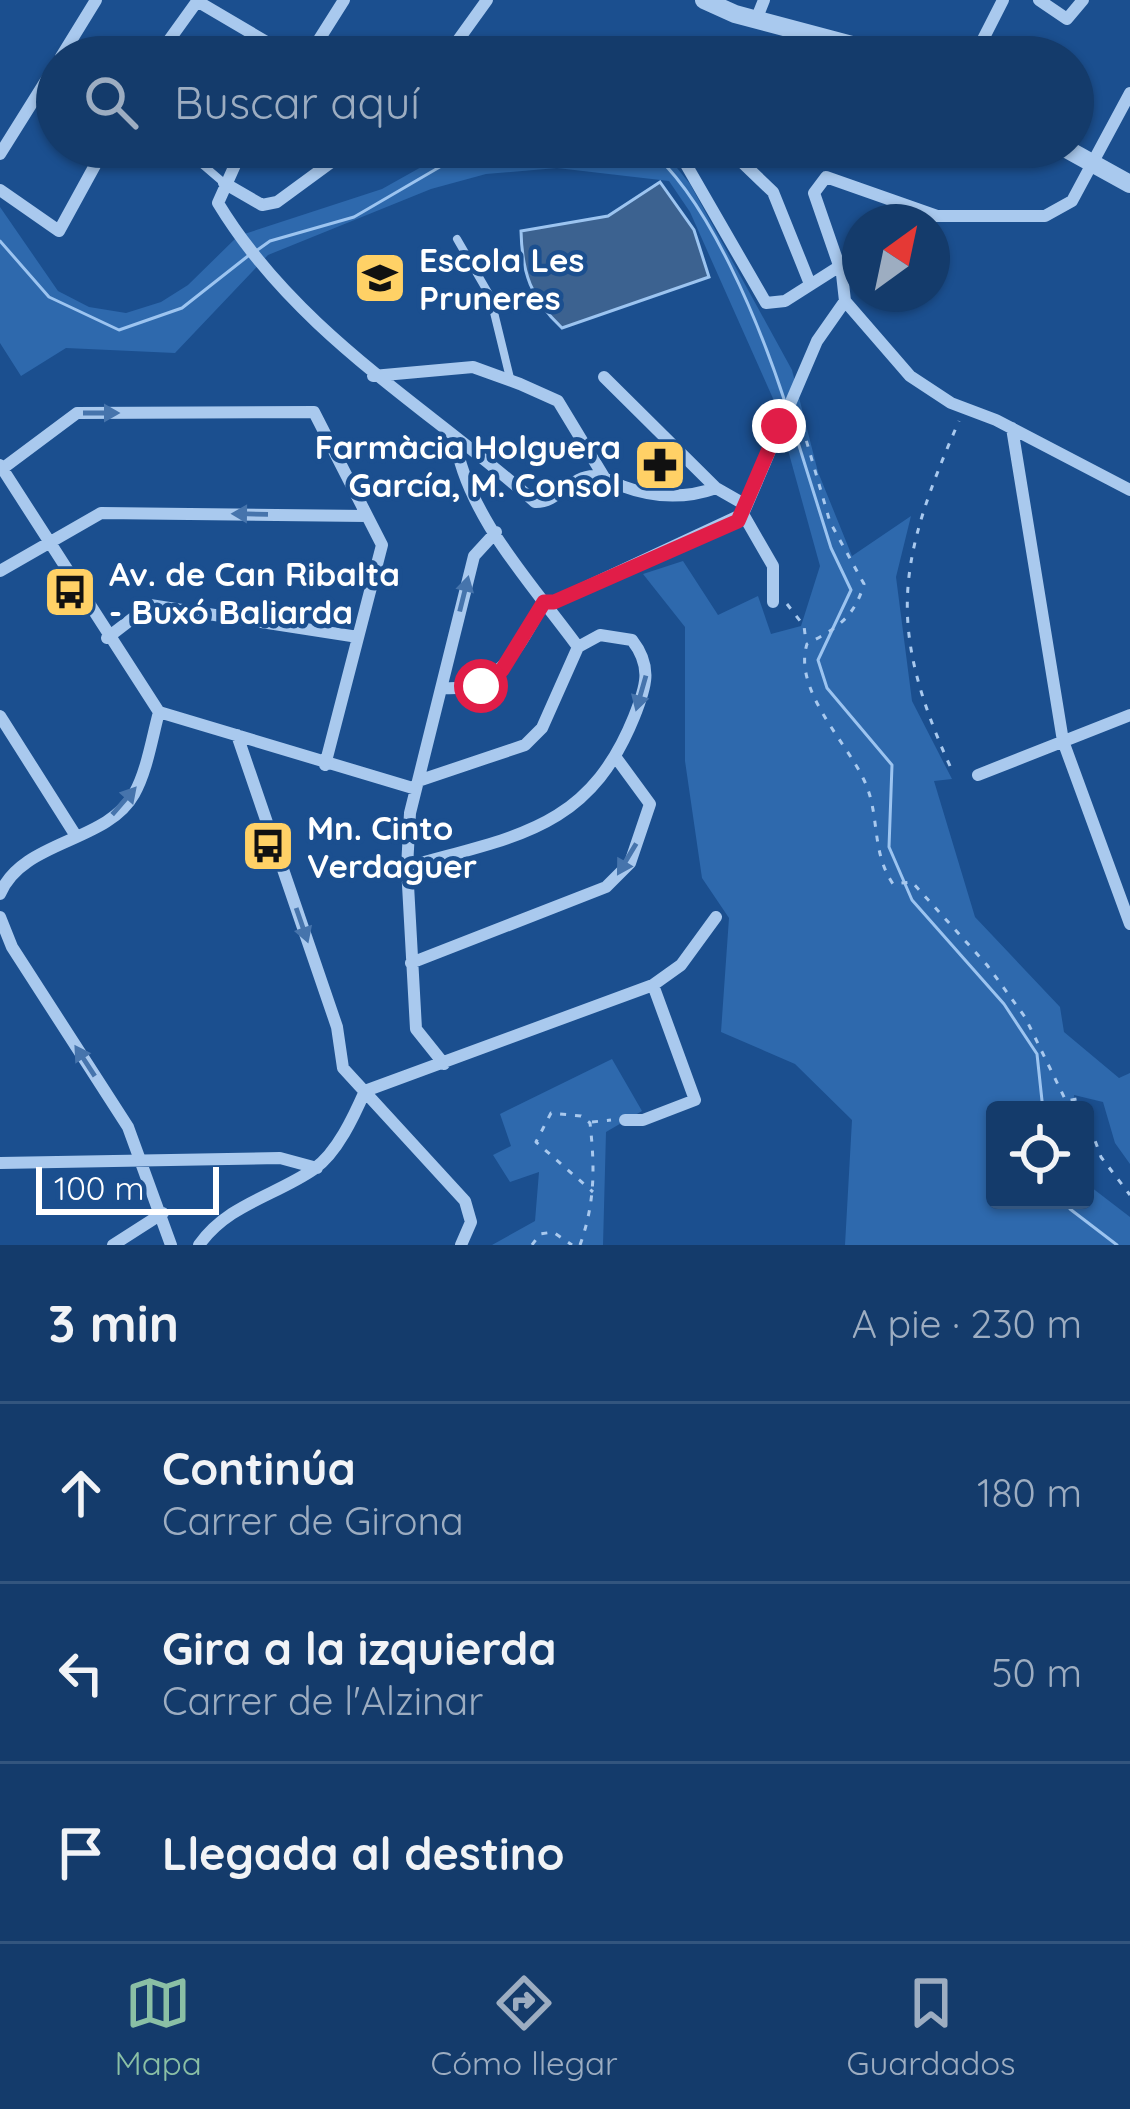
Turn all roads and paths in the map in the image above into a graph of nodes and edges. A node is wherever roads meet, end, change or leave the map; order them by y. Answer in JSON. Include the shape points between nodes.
{"nodes":[{"id":1,"x":96,"y":0,"type":"edge"},
{"id":2,"x":344,"y":0,"type":"edge"},
{"id":3,"x":487,"y":0,"type":"edge"},
{"id":4,"x":704,"y":0,"type":"edge"},
{"id":5,"x":764,"y":0,"type":"edge"},
{"id":6,"x":1003,"y":0,"type":"edge"},
{"id":7,"x":1039,"y":0,"type":"edge"},
{"id":8,"x":1083,"y":0,"type":"edge"},
{"id":9,"x":193,"y":2,"type":"edge"},
{"id":10,"x":756,"y":20,"type":"junction"},
{"id":11,"x":74,"y":36,"type":"edge"},
{"id":12,"x":171,"y":36,"type":"edge"},
{"id":13,"x":254,"y":36,"type":"edge"},
{"id":14,"x":323,"y":36,"type":"edge"},
{"id":15,"x":461,"y":36,"type":"edge"},
{"id":16,"x":817,"y":36,"type":"edge"},
{"id":17,"x":985,"y":36,"type":"edge"},
{"id":18,"x":1130,"y":93,"type":"edge"},
{"id":19,"x":36,"y":97,"type":"edge"},
{"id":20,"x":0,"y":154,"type":"edge"},
{"id":21,"x":1095,"y":165,"type":"joint"},
{"id":22,"x":94,"y":168,"type":"edge"},
{"id":23,"x":206,"y":168,"type":"edge"},
{"id":24,"x":232,"y":168,"type":"edge"},
{"id":25,"x":323,"y":168,"type":"edge"},
{"id":26,"x":688,"y":168,"type":"edge"},
{"id":27,"x":748,"y":168,"type":"edge"},
{"id":28,"x":1093,"y":168,"type":"edge"},
{"id":29,"x":224,"y":183,"type":"junction"},
{"id":30,"x":1130,"y":184,"type":"edge"},
{"id":31,"x":0,"y":190,"type":"edge"},
{"id":32,"x":458,"y":239,"type":"dead end"},
{"id":33,"x":840,"y":266,"type":"junction"},
{"id":34,"x":842,"y":280,"type":"edge"},
{"id":35,"x":810,"y":284,"type":"junction"},
{"id":36,"x":842,"y":305,"type":"edge"},
{"id":37,"x":855,"y":312,"type":"edge"},
{"id":38,"x":373,"y":376,"type":"junction"},
{"id":39,"x":604,"y":377,"type":"dead end"},
{"id":40,"x":510,"y":380,"type":"junction"},
{"id":41,"x":789,"y":403,"type":"junction"},
{"id":42,"x":965,"y":408,"type":"junction"},
{"id":43,"x":1012,"y":428,"type":"junction"},
{"id":44,"x":455,"y":438,"type":"junction"},
{"id":45,"x":1,"y":467,"type":"edge"},
{"id":46,"x":604,"y":477,"type":"junction"},
{"id":47,"x":716,"y":488,"type":"junction"},
{"id":48,"x":1130,"y":490,"type":"edge"},
{"id":49,"x":744,"y":509,"type":"junction"},
{"id":50,"x":367,"y":516,"type":"junction"},
{"id":51,"x":496,"y":532,"type":"junction"},
{"id":52,"x":49,"y":544,"type":"junction"},
{"id":53,"x":0,"y":571,"type":"edge"},
{"id":54,"x":773,"y":598,"type":"joint"},
{"id":55,"x":544,"y":602,"type":"junction"},
{"id":56,"x":358,"y":637,"type":"junction"},
{"id":57,"x":107,"y":638,"type":"junction"},
{"id":58,"x":807,"y":644,"type":"junction"},
{"id":59,"x":578,"y":647,"type":"junction"},
{"id":60,"x":441,"y":688,"type":"junction"},
{"id":61,"x":159,"y":712,"type":"junction"},
{"id":62,"x":1130,"y":715,"type":"edge"},
{"id":63,"x":0,"y":716,"type":"edge"},
{"id":64,"x":237,"y":735,"type":"junction"},
{"id":65,"x":1063,"y":741,"type":"junction"},
{"id":66,"x":617,"y":758,"type":"junction"},
{"id":67,"x":326,"y":765,"type":"junction"},
{"id":68,"x":950,"y":766,"type":"dead end"},
{"id":69,"x":978,"y":775,"type":"dead end"},
{"id":70,"x":417,"y":785,"type":"junction"},
{"id":71,"x":76,"y":836,"type":"junction"},
{"id":72,"x":407,"y":867,"type":"junction"},
{"id":73,"x":0,"y":895,"type":"edge"},
{"id":74,"x":1126,"y":899,"type":"edge"},
{"id":75,"x":716,"y":916,"type":"dead end"},
{"id":76,"x":0,"y":917,"type":"edge"},
{"id":77,"x":1130,"y":924,"type":"edge"},
{"id":78,"x":411,"y":963,"type":"junction"},
{"id":79,"x":653,"y":986,"type":"junction"},
{"id":80,"x":444,"y":1064,"type":"junction"},
{"id":81,"x":365,"y":1091,"type":"junction"},
{"id":82,"x":1066,"y":1101,"type":"edge"},
{"id":83,"x":625,"y":1120,"type":"joint"},
{"id":84,"x":590,"y":1123,"type":"junction"},
{"id":85,"x":1094,"y":1137,"type":"edge"},
{"id":86,"x":144,"y":1161,"type":"junction"},
{"id":87,"x":0,"y":1163,"type":"edge"},
{"id":88,"x":317,"y":1168,"type":"junction"},
{"id":89,"x":593,"y":1192,"type":"junction"},
{"id":90,"x":1130,"y":1195,"type":"edge"},
{"id":91,"x":163,"y":1213,"type":"junction"},
{"id":92,"x":113,"y":1245,"type":"edge"},
{"id":93,"x":171,"y":1245,"type":"edge"},
{"id":94,"x":199,"y":1245,"type":"edge"},
{"id":95,"x":461,"y":1245,"type":"edge"},
{"id":96,"x":532,"y":1245,"type":"edge"},
{"id":97,"x":576,"y":1245,"type":"edge"}],
"edges":[{"from":1,"to":11,"type":"street"},
{"from":2,"to":14,"type":"street"},
{"from":3,"to":15,"type":"street"},
{"from":4,"to":10,"type":"street"},
{"from":5,"to":10,"type":"street"},
{"from":6,"to":17,"type":"street"},
{"from":7,"to":8,"type":"street","via":[[1067,19]]},
{"from":9,"to":12,"type":"street"},
{"from":9,"to":13,"type":"street"},
{"from":10,"to":16,"type":"street"},
{"from":18,"to":21,"type":"street"},
{"from":19,"to":20,"type":"street"},
{"from":21,"to":30,"type":"street"},
{"from":22,"to":31,"type":"street","via":[[59,231]]},
{"from":23,"to":29,"type":"lane"},
{"from":24,"to":29,"type":"street"},
{"from":25,"to":29,"type":"street","via":[[262,205]]},
{"from":26,"to":35,"type":"street","via":[[766,303]]},
{"from":27,"to":35,"type":"street","via":[[773,192]]},
{"from":28,"to":33,"type":"street","via":[[1072,201],[1045,216],[937,216],[826,177],[814,194]]},
{"from":29,"to":38,"type":"street","via":[[218,203],[238,236]]},
{"from":32,"to":40,"type":"lane","via":[[490,296]]},
{"from":33,"to":34,"type":"street"},
{"from":33,"to":35,"type":"street"},
{"from":36,"to":41,"type":"street"},
{"from":37,"to":42,"type":"street","via":[[910,376]]},
{"from":38,"to":40,"type":"street","via":[[473,367]]},
{"from":38,"to":44,"type":"street"},
{"from":39,"to":47,"type":"street"},
{"from":40,"to":46,"type":"street","via":[[558,401]]},
{"from":41,"to":49,"type":"street"},
{"from":41,"to":58,"type":"path","via":[[802,419],[830,523],[864,584],[844,623]]},
{"from":42,"to":43,"type":"street"},
{"from":42,"to":68,"type":"path","via":[[929,488],[904,605],[919,698]]},
{"from":43,"to":48,"type":"street"},
{"from":43,"to":65,"type":"street"},
{"from":44,"to":46,"type":"street","via":[[535,502],[583,477]]},
{"from":44,"to":51,"type":"street","via":[[459,466]]},
{"from":45,"to":50,"type":"street","one_way":true,"via":[[76,413],[314,412]]},
{"from":45,"to":52,"type":"street"},
{"from":46,"to":47,"type":"street","via":[[686,499]]},
{"from":47,"to":49,"type":"street"},
{"from":49,"to":54,"type":"street","via":[[773,566]]},
{"from":49,"to":55,"type":"street"},
{"from":50,"to":52,"type":"street","one_way":true,"via":[[101,513]]},
{"from":50,"to":56,"type":"street","via":[[382,545]]},
{"from":51,"to":55,"type":"street"},
{"from":60,"to":51,"type":"street","one_way":true,"via":[[474,556]]},
{"from":52,"to":53,"type":"street"},
{"from":52,"to":57,"type":"street"},
{"from":54,"to":58,"type":"path","via":[[796,613]]},
{"from":55,"to":59,"type":"street"},
{"from":55,"to":60,"type":"street","via":[[492,679]]},
{"from":56,"to":57,"type":"street","via":[[150,605]]},
{"from":56,"to":67,"type":"street"},
{"from":57,"to":61,"type":"street"},
{"from":58,"to":82,"type":"path","via":[[802,660],[813,689],[874,802],[873,835],[888,876],[893,884],[911,882],[987,965],[1045,1049]]},
{"from":59,"to":66,"type":"street","one_way":true,"via":[[614,634],[644,655],[648,681]]},
{"from":59,"to":70,"type":"street","via":[[542,728],[525,745]]},
{"from":60,"to":70,"type":"street"},
{"from":61,"to":64,"type":"street"},
{"from":71,"to":61,"type":"street","one_way":true,"via":[[134,796]]},
{"from":62,"to":65,"type":"street"},
{"from":63,"to":71,"type":"street"},
{"from":64,"to":67,"type":"street"},
{"from":64,"to":81,"type":"street","one_way":true,"via":[[338,1028],[343,1068]]},
{"from":65,"to":69,"type":"street"},
{"from":65,"to":74,"type":"street"},
{"from":66,"to":72,"type":"street","via":[[601,783],[562,814]]},
{"from":66,"to":78,"type":"street","one_way":true,"via":[[650,804],[630,863],[606,887]]},
{"from":67,"to":70,"type":"street"},
{"from":70,"to":72,"type":"street"},
{"from":71,"to":73,"type":"street","via":[[25,864]]},
{"from":72,"to":78,"type":"street"},
{"from":74,"to":77,"type":"street"},
{"from":75,"to":79,"type":"street","via":[[681,965]]},
{"from":86,"to":76,"type":"street","one_way":true},
{"from":78,"to":80,"type":"street","via":[[416,1029]]},
{"from":79,"to":80,"type":"street"},
{"from":79,"to":83,"type":"street","via":[[695,1100]]},
{"from":80,"to":81,"type":"street"},
{"from":81,"to":88,"type":"street"},
{"from":81,"to":95,"type":"street","via":[[465,1201],[471,1222]]},
{"from":83,"to":84,"type":"path"},
{"from":84,"to":89,"type":"path"},
{"from":84,"to":89,"type":"path","via":[[551,1113],[536,1142]]},
{"from":85,"to":90,"type":"path"},
{"from":86,"to":87,"type":"street"},
{"from":86,"to":88,"type":"street","via":[[280,1158]]},
{"from":86,"to":91,"type":"street"},
{"from":88,"to":94,"type":"street","via":[[214,1224]]},
{"from":89,"to":97,"type":"path","via":[[594,1213]]},
{"from":91,"to":92,"type":"street"},
{"from":91,"to":93,"type":"street"},
{"from":96,"to":97,"type":"path","via":[[554,1232]]}]}
